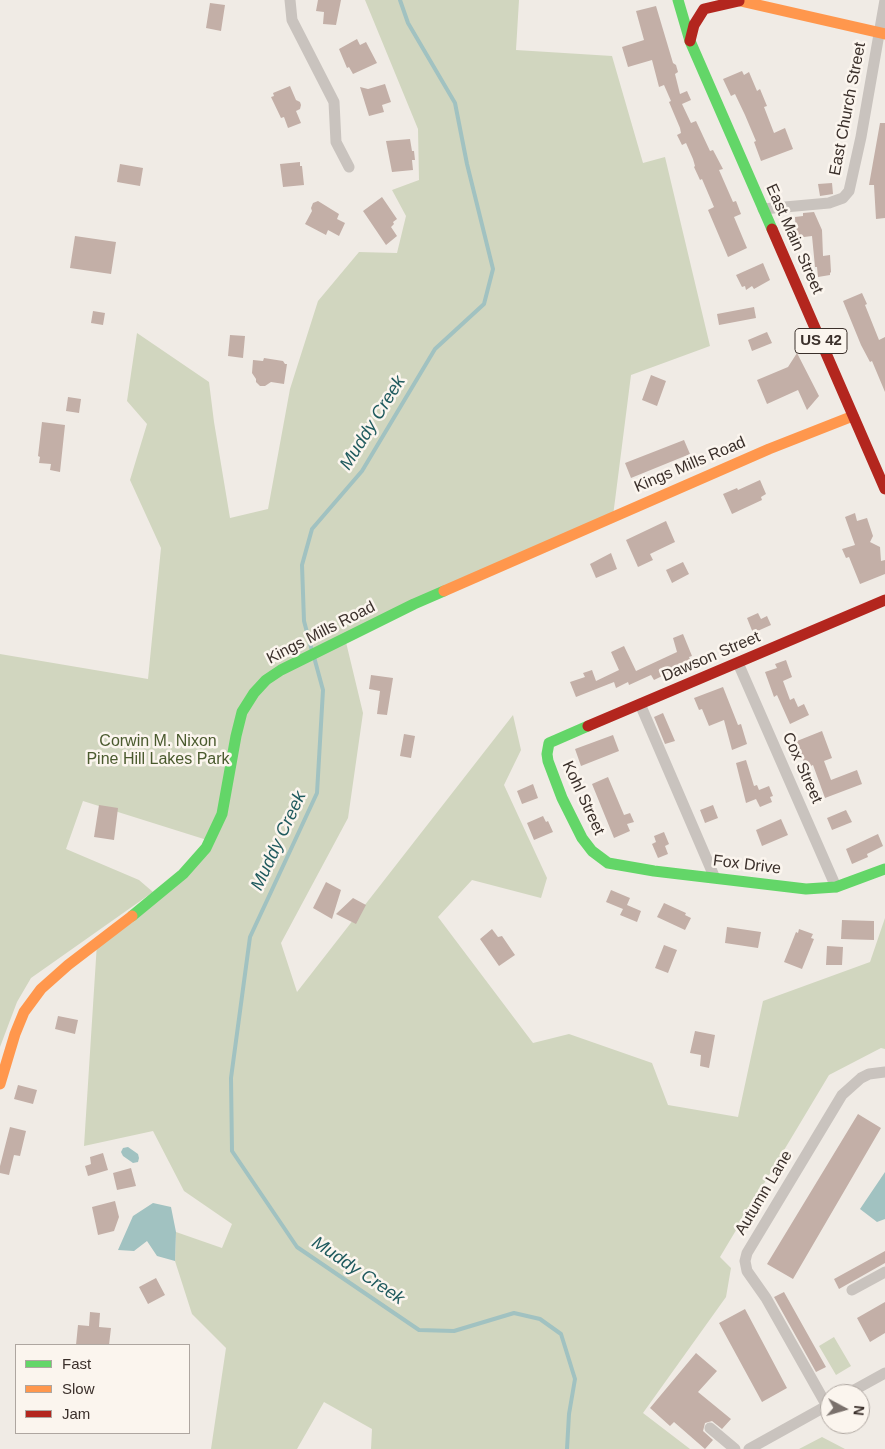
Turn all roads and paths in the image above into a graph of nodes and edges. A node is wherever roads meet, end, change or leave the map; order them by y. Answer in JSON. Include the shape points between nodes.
{"nodes":[{"id":1,"x":290,"y":0,"type":"edge"},
{"id":2,"x":678,"y":0,"type":"edge"},
{"id":3,"x":737,"y":0,"type":"edge"},
{"id":4,"x":885,"y":0,"type":"edge"},
{"id":5,"x":882,"y":33,"type":"edge"},
{"id":6,"x":690,"y":41,"type":"junction"},
{"id":7,"x":349,"y":167,"type":"dead end"},
{"id":8,"x":763,"y":209,"type":"junction"},
{"id":9,"x":853,"y":416,"type":"junction"},
{"id":10,"x":880,"y":464,"type":"edge"},
{"id":11,"x":885,"y":489,"type":"edge"},
{"id":12,"x":885,"y":600,"type":"edge"},
{"id":13,"x":738,"y":663,"type":"junction"},
{"id":14,"x":640,"y":704,"type":"junction"},
{"id":15,"x":549,"y":743,"type":"joint"},
{"id":16,"x":603,"y":860,"type":"joint"},
{"id":17,"x":885,"y":869,"type":"edge"},
{"id":18,"x":714,"y":876,"type":"junction"},
{"id":19,"x":836,"y":887,"type":"junction"},
{"id":20,"x":885,"y":1072,"type":"edge"},
{"id":21,"x":0,"y":1084,"type":"edge"},
{"id":22,"x":885,"y":1272,"type":"edge"},
{"id":23,"x":852,"y":1290,"type":"dead end"},
{"id":24,"x":885,"y":1373,"type":"edge"},
{"id":25,"x":866,"y":1384,"type":"edge"},
{"id":26,"x":820,"y":1391,"type":"edge"},
{"id":27,"x":820,"y":1410,"type":"edge"},
{"id":28,"x":710,"y":1428,"type":"dead end"},
{"id":29,"x":735,"y":1449,"type":"edge"},
{"id":30,"x":750,"y":1449,"type":"edge"}],
"edges":[{"from":1,"to":7,"type":"street","via":[[292,20],[334,102],[336,142]]},
{"from":2,"to":6,"type":"street","name":"East Main Street","number":"US 42"},
{"from":3,"to":5,"type":"street"},
{"from":3,"to":6,"type":"street","via":[[704,9],[694,24]]},
{"from":4,"to":5,"type":"street","name":"East Church Street"},
{"from":5,"to":8,"type":"street","name":"East Church Street","via":[[849,190],[842,198],[829,204]]},
{"from":6,"to":8,"type":"street","name":"East Main Street","number":"US 42"},
{"from":8,"to":9,"type":"street","name":"East Main Street","number":"US 42"},
{"from":9,"to":10,"type":"street","name":"East Main Street","number":"US 42"},
{"from":9,"to":21,"type":"street","name":"Kings Mills Road","via":[[414,604],[266,680],[242,712],[222,814],[206,848],[158,896],[41,989],[24,1012]]},
{"from":10,"to":11,"type":"street","name":"East Main Street","number":"US 42"},
{"from":12,"to":13,"type":"street","name":"Dawson Street"},
{"from":13,"to":14,"type":"street","name":"Dawson Street"},
{"from":13,"to":19,"type":"street","name":"Cox Street"},
{"from":14,"to":15,"type":"street","name":"Dawson Street"},
{"from":14,"to":18,"type":"street"},
{"from":15,"to":16,"type":"street","name":"Kohl Street","via":[[548,761],[562,798],[582,838]]},
{"from":16,"to":18,"type":"street","name":"Fox Drive","via":[[654,870]]},
{"from":17,"to":19,"type":"street","name":"Fox Drive"},
{"from":18,"to":19,"type":"street","name":"Fox Drive","via":[[806,889]]},
{"from":20,"to":26,"type":"street","name":"Autumn Lane","via":[[862,1078],[842,1095],[752,1244],[745,1261],[747,1270]]},
{"from":22,"to":23,"type":"street"},
{"from":24,"to":25,"type":"street"},
{"from":27,"to":30,"type":"street"},
{"from":28,"to":29,"type":"street"}]}
